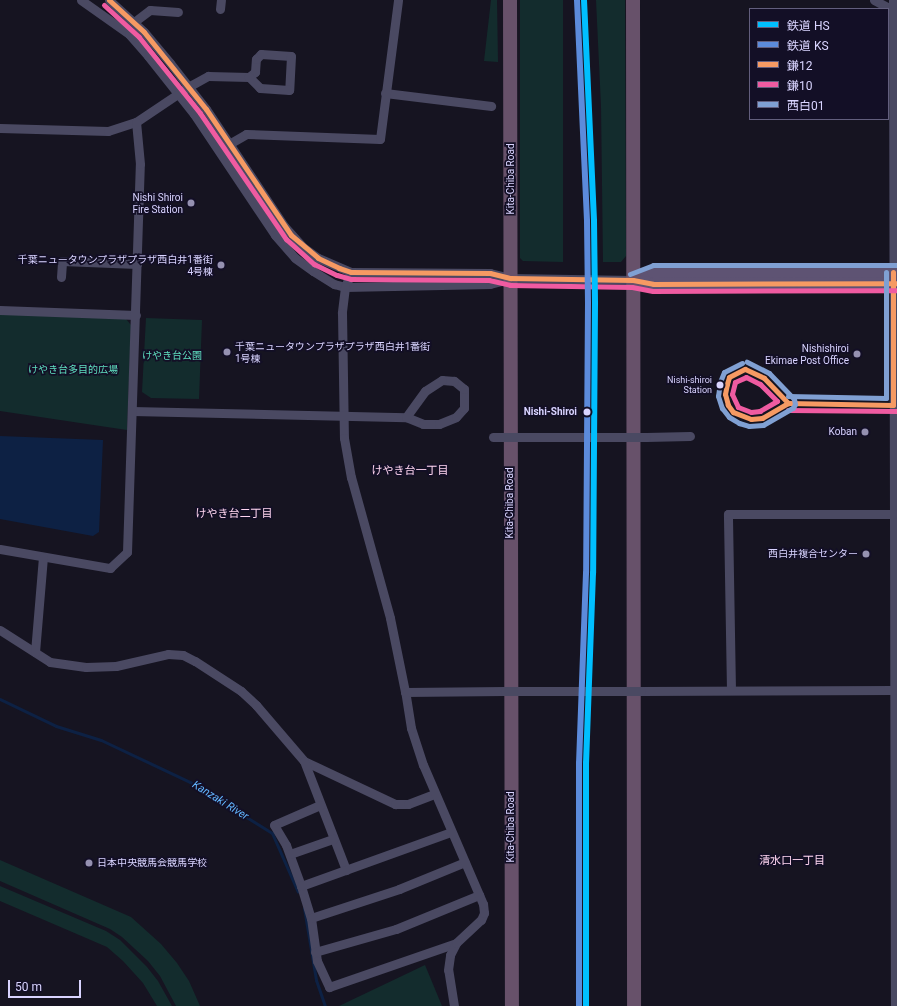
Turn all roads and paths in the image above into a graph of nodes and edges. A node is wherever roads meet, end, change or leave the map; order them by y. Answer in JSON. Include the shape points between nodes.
{"nodes":[{"id":1,"x":81,"y":0,"type":"edge"},
{"id":2,"x":109,"y":0,"type":"edge"},
{"id":3,"x":398,"y":0,"type":"edge"},
{"id":4,"x":510,"y":0,"type":"edge"},
{"id":5,"x":633,"y":0,"type":"edge"},
{"id":6,"x":874,"y":0,"type":"edge"},
{"id":7,"x":893,"y":0,"type":"edge"},
{"id":8,"x":895,"y":11,"type":"edge"},
{"id":9,"x":178,"y":12,"type":"dead end"},
{"id":10,"x":134,"y":22,"type":"junction"},
{"id":11,"x":250,"y":77,"type":"junction"},
{"id":12,"x":188,"y":87,"type":"junction"},
{"id":13,"x":385,"y":93,"type":"junction"},
{"id":14,"x":178,"y":94,"type":"junction"},
{"id":15,"x":491,"y":106,"type":"dead end"},
{"id":16,"x":136,"y":122,"type":"junction"},
{"id":17,"x":0,"y":128,"type":"edge"},
{"id":18,"x":229,"y":144,"type":"junction"},
{"id":19,"x":137,"y":264,"type":"junction"},
{"id":20,"x":351,"y":272,"type":"junction"},
{"id":21,"x":61,"y":278,"type":"dead end"},
{"id":22,"x":515,"y":278,"type":"junction"},
{"id":23,"x":895,"y":278,"type":"edge"},
{"id":24,"x":629,"y":280,"type":"junction"},
{"id":25,"x":345,"y":287,"type":"junction"},
{"id":26,"x":0,"y":310,"type":"edge"},
{"id":27,"x":136,"y":315,"type":"junction"},
{"id":28,"x":132,"y":411,"type":"junction"},
{"id":29,"x":342,"y":416,"type":"junction"},
{"id":30,"x":406,"y":417,"type":"junction"},
{"id":31,"x":690,"y":436,"type":"dead end"},
{"id":32,"x":492,"y":437,"type":"dead end"},
{"id":33,"x":893,"y":514,"type":"junction"},
{"id":34,"x":0,"y":549,"type":"edge"},
{"id":35,"x":43,"y":557,"type":"junction"},
{"id":36,"x":895,"y":600,"type":"edge"},
{"id":37,"x":0,"y":630,"type":"edge"},
{"id":38,"x":35,"y":652,"type":"junction"},
{"id":39,"x":731,"y":690,"type":"junction"},
{"id":40,"x":894,"y":690,"type":"junction"},
{"id":41,"x":405,"y":692,"type":"junction"},
{"id":42,"x":304,"y":761,"type":"junction"},
{"id":43,"x":434,"y":794,"type":"junction"},
{"id":44,"x":320,"y":805,"type":"junction"},
{"id":45,"x":451,"y":832,"type":"junction"},
{"id":46,"x":333,"y":838,"type":"junction"},
{"id":47,"x":290,"y":854,"type":"junction"},
{"id":48,"x":465,"y":862,"type":"junction"},
{"id":49,"x":346,"y":870,"type":"junction"},
{"id":50,"x":302,"y":886,"type":"junction"},
{"id":51,"x":479,"y":896,"type":"junction"},
{"id":52,"x":311,"y":918,"type":"junction"},
{"id":53,"x":456,"y":943,"type":"junction"},
{"id":54,"x":315,"y":952,"type":"junction"},
{"id":55,"x":454,"y":1006,"type":"edge"},
{"id":56,"x":512,"y":1006,"type":"edge"},
{"id":57,"x":634,"y":1006,"type":"edge"},
{"id":58,"x":895,"y":1006,"type":"edge"}],
"edges":[{"from":1,"to":14,"type":"street","via":[[129,34]]},
{"from":2,"to":10,"type":"street"},
{"from":3,"to":13,"type":"street"},
{"from":4,"to":22,"type":"highway","name":"Kita-Chiba Road"},
{"from":5,"to":24,"type":"highway"},
{"from":6,"to":8,"type":"street"},
{"from":7,"to":8,"type":"street"},
{"from":8,"to":23,"type":"street"},
{"from":9,"to":10,"type":"street","via":[[150,10]]},
{"from":10,"to":12,"type":"street"},
{"from":11,"to":11,"type":"street","via":[[255,72],[256,59],[261,54],[291,56],[289,90],[260,88]]},
{"from":11,"to":12,"type":"street","via":[[208,76]]},
{"from":12,"to":14,"type":"street"},
{"from":12,"to":18,"type":"street"},
{"from":13,"to":15,"type":"street"},
{"from":13,"to":18,"type":"street","via":[[380,139],[246,134]]},
{"from":14,"to":16,"type":"street"},
{"from":14,"to":25,"type":"street","via":[[282,245],[313,271],[334,284]]},
{"from":16,"to":17,"type":"street","via":[[108,131]]},
{"from":16,"to":19,"type":"street","via":[[140,164]]},
{"from":18,"to":20,"type":"street","via":[[291,235],[318,258]]},
{"from":19,"to":21,"type":"street","via":[[62,260]]},
{"from":19,"to":27,"type":"street"},
{"from":20,"to":22,"type":"street","via":[[490,273]]},
{"from":20,"to":25,"type":"street"},
{"from":22,"to":24,"type":"street"},
{"from":22,"to":25,"type":"street","via":[[490,284]]},
{"from":22,"to":56,"type":"highway","name":"Kita-Chiba Road"},
{"from":23,"to":24,"type":"main road","via":[[652,272]]},
{"from":23,"to":33,"type":"street"},
{"from":24,"to":57,"type":"highway"},
{"from":25,"to":29,"type":"street","via":[[342,313]]},
{"from":26,"to":27,"type":"street"},
{"from":27,"to":28,"type":"street"},
{"from":28,"to":29,"type":"street"},
{"from":28,"to":35,"type":"street","via":[[127,552],[110,568]]},
{"from":29,"to":30,"type":"street"},
{"from":29,"to":41,"type":"street","via":[[346,457],[390,618]]},
{"from":30,"to":30,"type":"street","via":[[425,391],[442,380],[454,380],[464,388],[464,408],[456,417],[439,424],[423,424]]},
{"from":31,"to":32,"type":"street","bridge":true},
{"from":33,"to":36,"type":"street"},
{"from":33,"to":39,"type":"street","via":[[728,514]]},
{"from":34,"to":35,"type":"street"},
{"from":35,"to":38,"type":"street"},
{"from":36,"to":40,"type":"street"},
{"from":37,"to":38,"type":"street"},
{"from":38,"to":42,"type":"street","via":[[50,662],[86,667],[116,666],[168,654],[183,655],[202,665],[251,700]]},
{"from":39,"to":40,"type":"street"},
{"from":39,"to":41,"type":"street","bridge":true},
{"from":40,"to":58,"type":"street"},
{"from":41,"to":43,"type":"street","via":[[411,728]]},
{"from":42,"to":43,"type":"street","via":[[395,804],[408,804]]},
{"from":42,"to":44,"type":"street"},
{"from":43,"to":45,"type":"street"},
{"from":44,"to":46,"type":"street"},
{"from":44,"to":47,"type":"street","via":[[274,825]]},
{"from":45,"to":48,"type":"street"},
{"from":45,"to":49,"type":"street"},
{"from":46,"to":47,"type":"street"},
{"from":46,"to":49,"type":"street"},
{"from":47,"to":50,"type":"street"},
{"from":48,"to":51,"type":"street"},
{"from":48,"to":52,"type":"street","via":[[399,889]]},
{"from":49,"to":50,"type":"street"},
{"from":50,"to":52,"type":"street"},
{"from":51,"to":53,"type":"street","via":[[484,913]]},
{"from":51,"to":54,"type":"street","via":[[396,929]]},
{"from":52,"to":54,"type":"street"},
{"from":53,"to":54,"type":"street","via":[[329,987]]},
{"from":53,"to":55,"type":"street","via":[[450,955],[448,970]]}]}
